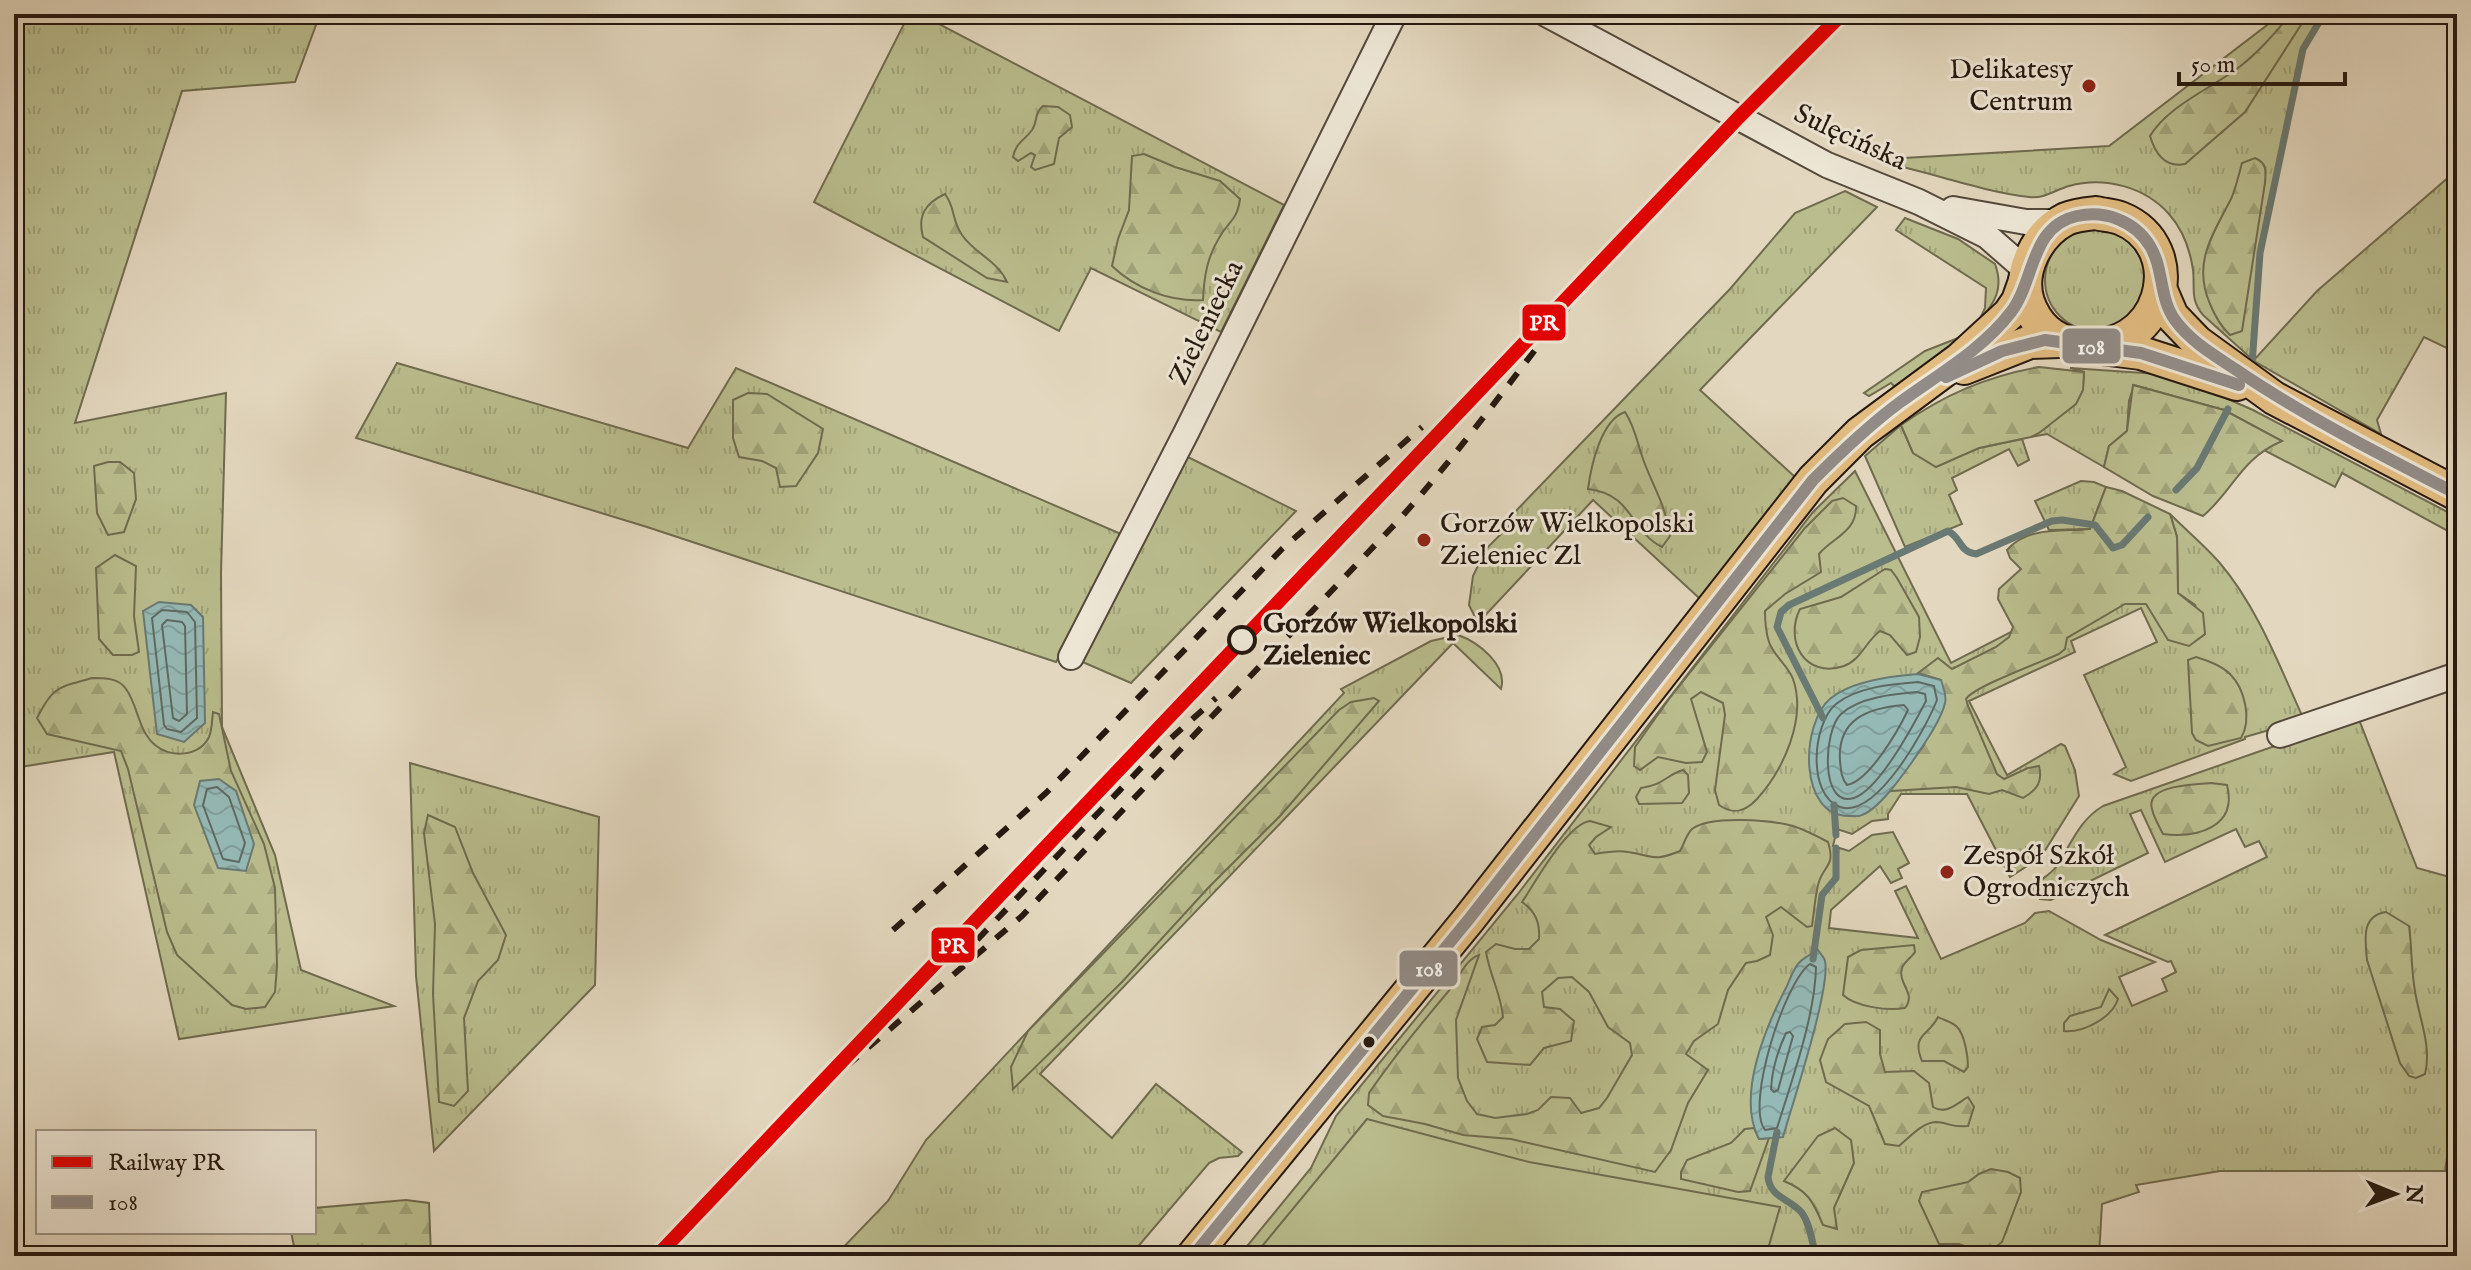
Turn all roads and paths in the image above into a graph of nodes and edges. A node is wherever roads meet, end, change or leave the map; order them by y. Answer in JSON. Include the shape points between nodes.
{"nodes":[{"id":1,"x":1394,"y":14,"type":"edge"},
{"id":2,"x":1546,"y":14,"type":"edge"},
{"id":3,"x":1919,"y":202,"type":"junction"},
{"id":4,"x":2062,"y":222,"type":"junction"},
{"id":5,"x":2026,"y":276,"type":"junction"},
{"id":6,"x":2160,"y":288,"type":"junction"},
{"id":7,"x":2059,"y":341,"type":"junction"},
{"id":8,"x":2093,"y":347,"type":"junction"},
{"id":9,"x":2274,"y":398,"type":"junction"},
{"id":10,"x":1901,"y":401,"type":"junction"},
{"id":11,"x":2457,"y":494,"type":"edge"},
{"id":12,"x":1071,"y":657,"type":"dead end"},
{"id":13,"x":2457,"y":675,"type":"edge"},
{"id":14,"x":2280,"y":735,"type":"dead end"},
{"id":15,"x":1193,"y":1256,"type":"edge"}],
"edges":[{"from":1,"to":12,"type":"street","name":"Zieleniecka"},
{"from":2,"to":3,"type":"street","name":"Sulęcińska","via":[[1827,165]]},
{"from":3,"to":4,"type":"street","name":"Sulęcińska","via":[[1992,218]]},
{"from":3,"to":5,"type":"street","name":"Sulęcińska","via":[[1987,236]]},
{"from":4,"to":5,"type":"main road","via":[[2034,251]]},
{"from":4,"to":6,"type":"main road","via":[[2096,213],[2135,227],[2155,252]]},
{"from":5,"to":7,"type":"main road","via":[[2033,315]]},
{"from":5,"to":10,"type":"main road","via":[[2009,314],[1960,359]]},
{"from":6,"to":8,"type":"main road","via":[[2157,303],[2137,331],[2122,341]]},
{"from":6,"to":9,"type":"main road","via":[[2172,316],[2197,342]]},
{"from":7,"to":8,"type":"main road"},
{"from":7,"to":10,"type":"main road","via":[[2030,342],[2002,351]]},
{"from":8,"to":9,"type":"main road","via":[[2154,356]]},
{"from":9,"to":11,"type":"main road"},
{"from":10,"to":15,"type":"main road","via":[[1813,480],[1498,883]]},
{"from":13,"to":14,"type":"street"}]}
